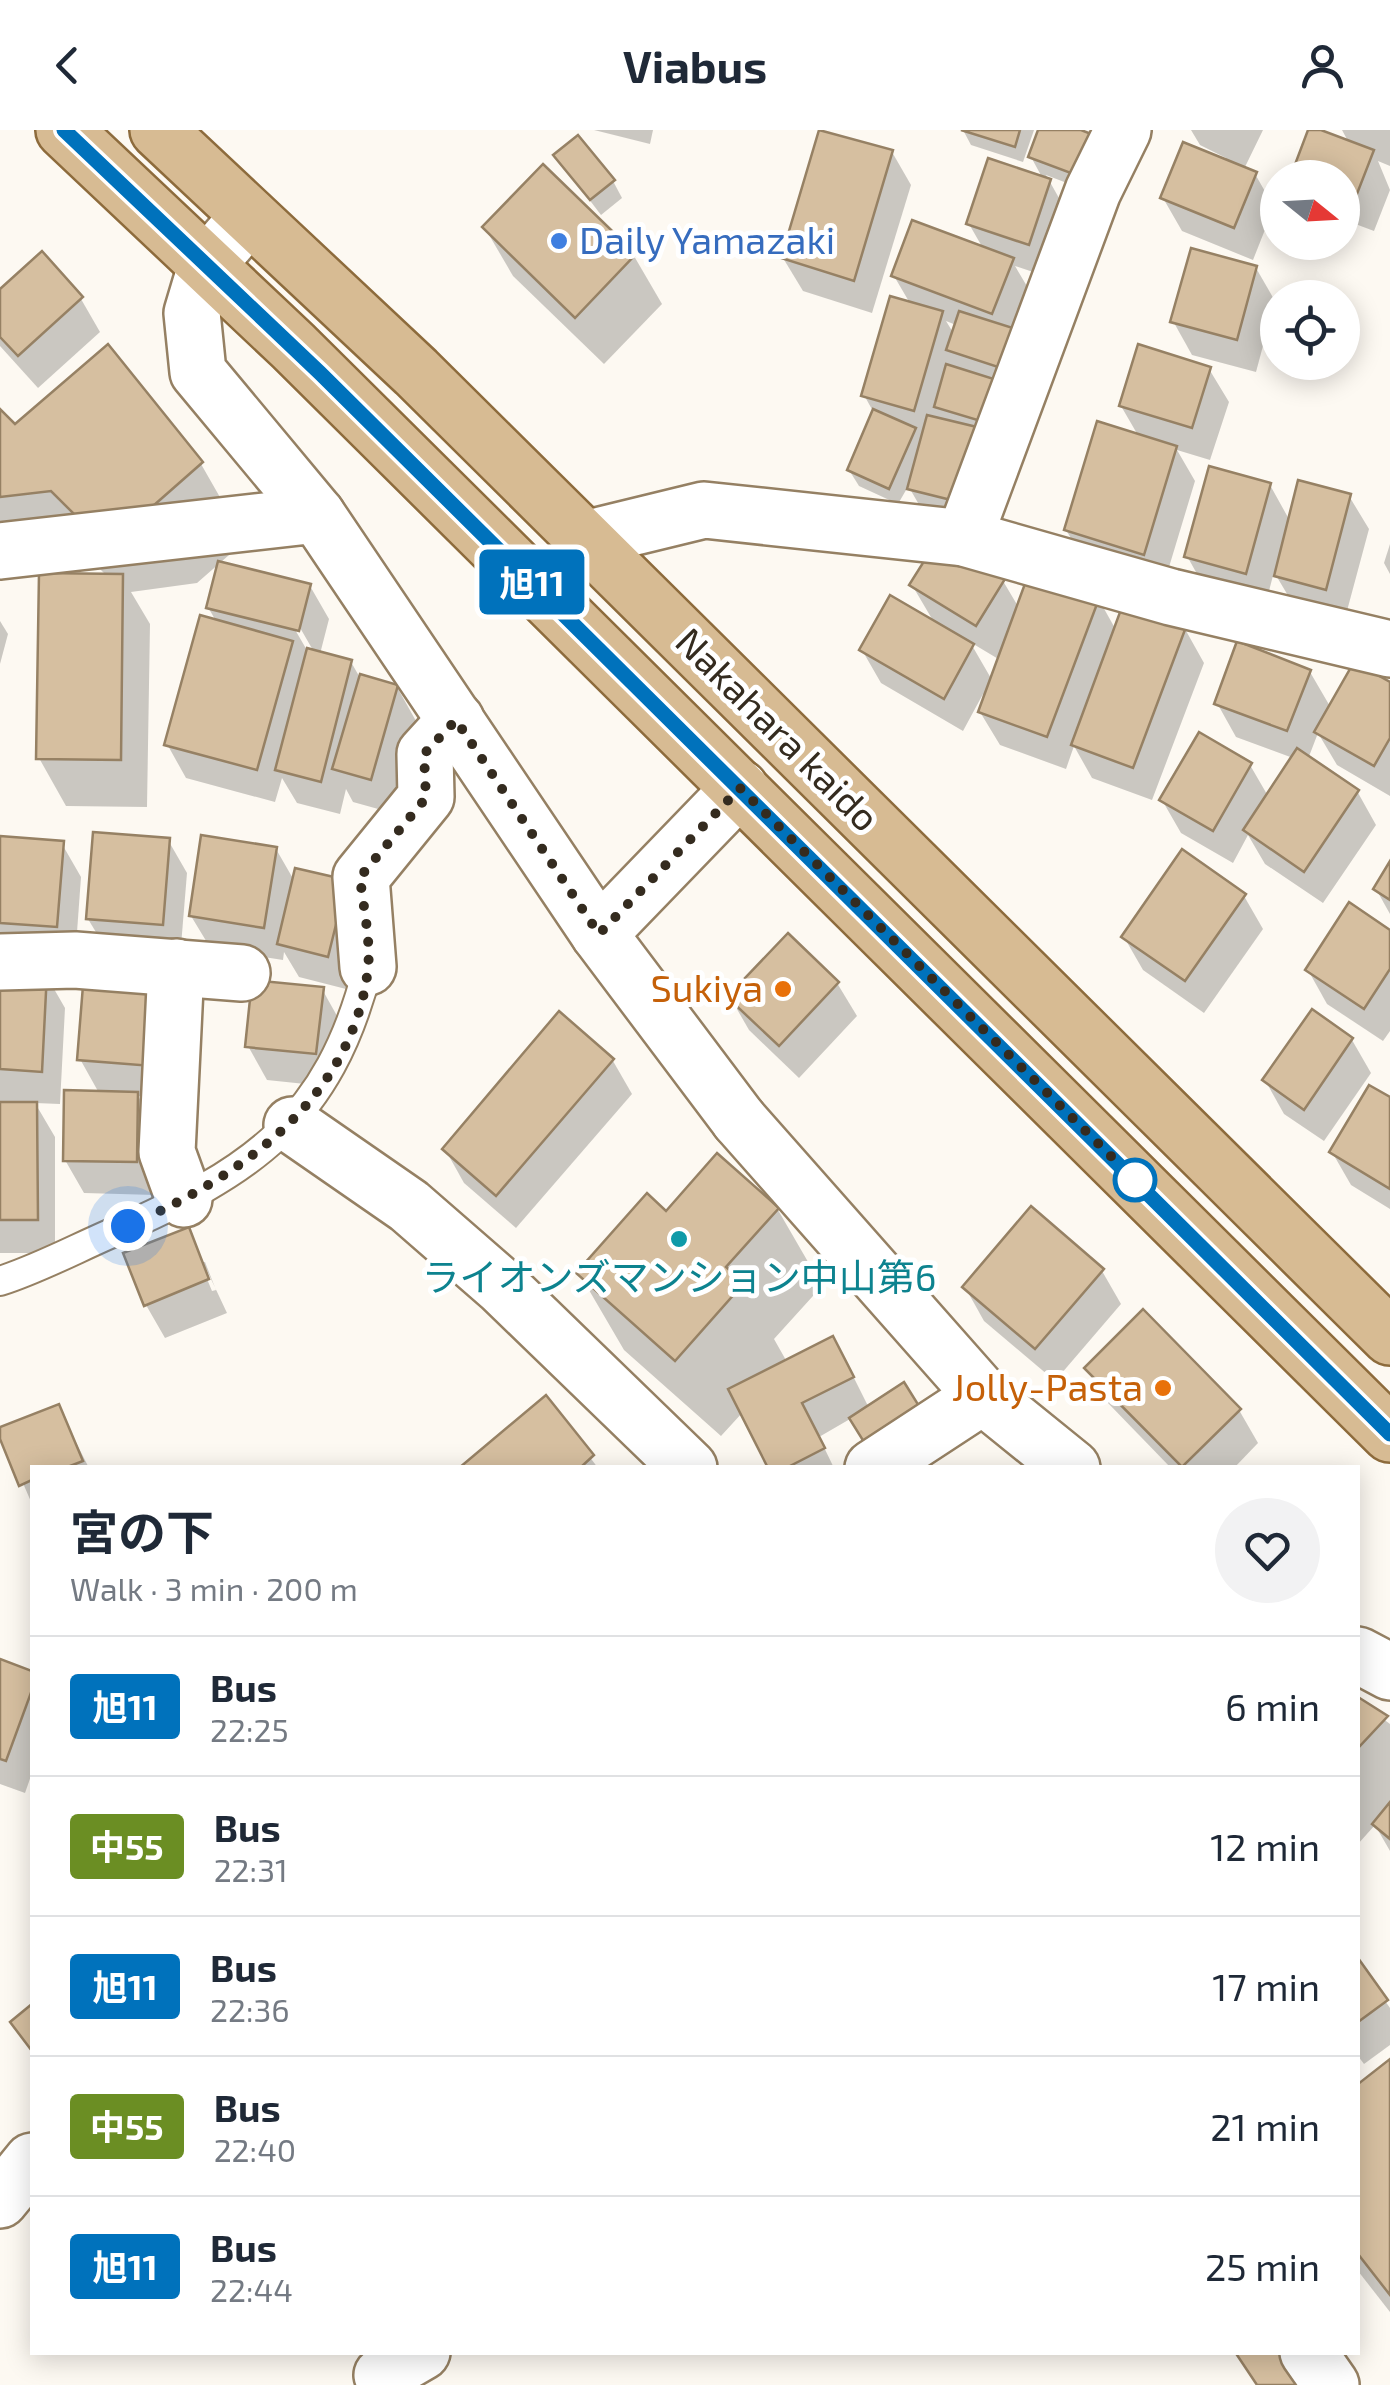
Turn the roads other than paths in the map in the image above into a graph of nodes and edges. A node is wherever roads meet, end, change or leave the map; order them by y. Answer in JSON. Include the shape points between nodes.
{"nodes":[{"id":1,"x":64,"y":130,"type":"edge"},
{"id":2,"x":158,"y":130,"type":"edge"},
{"id":3,"x":1123,"y":130,"type":"edge"},
{"id":4,"x":250,"y":216,"type":"junction"},
{"id":5,"x":206,"y":266,"type":"junction"},
{"id":6,"x":317,"y":515,"type":"junction"},
{"id":7,"x":964,"y":538,"type":"junction"},
{"id":8,"x":585,"y":539,"type":"junction"},
{"id":9,"x":0,"y":551,"type":"edge"},
{"id":10,"x":1390,"y":648,"type":"edge"},
{"id":11,"x":456,"y":720,"type":"junction"},
{"id":12,"x":740,"y":788,"type":"junction"},
{"id":13,"x":599,"y":934,"type":"junction"},
{"id":14,"x":0,"y":962,"type":"edge"},
{"id":15,"x":368,"y":967,"type":"joint"},
{"id":16,"x":176,"y":968,"type":"junction"},
{"id":17,"x":242,"y":973,"type":"dead end"},
{"id":18,"x":292,"y":1125,"type":"junction"},
{"id":19,"x":184,"y":1199,"type":"junction"},
{"id":20,"x":0,"y":1282,"type":"edge"},
{"id":21,"x":1390,"y":1338,"type":"edge"},
{"id":22,"x":983,"y":1396,"type":"junction"},
{"id":23,"x":1390,"y":1434,"type":"edge"},
{"id":24,"x":686,"y":1465,"type":"edge"},
{"id":25,"x":878,"y":1465,"type":"edge"},
{"id":26,"x":1068,"y":1465,"type":"edge"},
{"id":27,"x":1360,"y":1656,"type":"edge"},
{"id":28,"x":1390,"y":1672,"type":"edge"},
{"id":29,"x":30,"y":2163,"type":"edge"},
{"id":30,"x":0,"y":2200,"type":"edge"},
{"id":31,"x":1310,"y":2355,"type":"edge"},
{"id":32,"x":1331,"y":2385,"type":"edge"}],
"edges":[{"from":1,"to":5,"type":"main road","name":"Nakahara kaido"},
{"from":2,"to":4,"type":"main road","name":"Nakahara kaido"},
{"from":3,"to":7,"type":"street"},
{"from":4,"to":5,"type":"street"},
{"from":4,"to":8,"type":"main road","name":"Nakahara kaido"},
{"from":5,"to":6,"type":"street","via":[[192,313],[198,372]]},
{"from":5,"to":12,"type":"main road","name":"Nakahara kaido"},
{"from":6,"to":9,"type":"street"},
{"from":6,"to":11,"type":"street"},
{"from":7,"to":8,"type":"street","via":[[704,510]]},
{"from":7,"to":10,"type":"street","via":[[1171,597]]},
{"from":8,"to":21,"type":"main road","name":"Nakahara kaido"},
{"from":11,"to":13,"type":"street"},
{"from":11,"to":15,"type":"street","via":[[424,754],[426,798],[360,877]]},
{"from":12,"to":13,"type":"street"},
{"from":12,"to":23,"type":"main road","name":"Nakahara kaido"},
{"from":13,"to":22,"type":"street","via":[[739,1120]]},
{"from":14,"to":16,"type":"street"},
{"from":15,"to":18,"type":"lane","via":[[339,1054]]},
{"from":16,"to":17,"type":"street"},
{"from":16,"to":19,"type":"street","via":[[168,1152]]},
{"from":18,"to":19,"type":"lane","via":[[240,1169]]},
{"from":18,"to":24,"type":"street","via":[[435,1230]]},
{"from":19,"to":20,"type":"lane"},
{"from":22,"to":25,"type":"street"},
{"from":22,"to":26,"type":"street"},
{"from":27,"to":28,"type":"street"},
{"from":29,"to":30,"type":"street"},
{"from":31,"to":32,"type":"street"}]}
